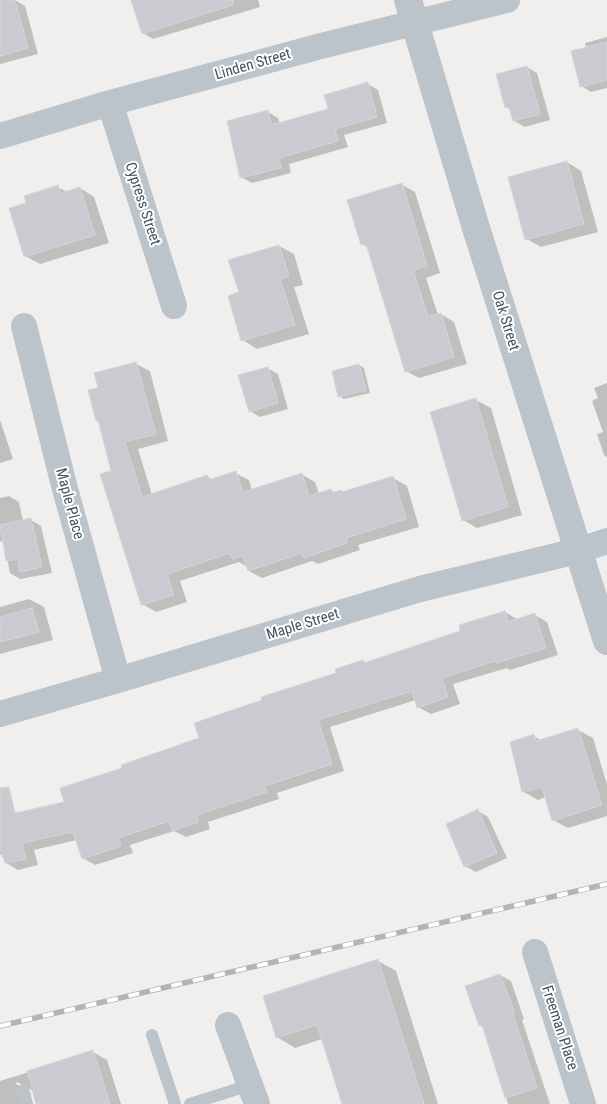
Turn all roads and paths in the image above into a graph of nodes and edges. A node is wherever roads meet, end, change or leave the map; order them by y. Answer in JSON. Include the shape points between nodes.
{"nodes":[{"id":1,"x":507,"y":0,"type":"edge"},
{"id":2,"x":412,"y":11,"type":"edge"},
{"id":3,"x":110,"y":103,"type":"junction"},
{"id":4,"x":0,"y":136,"type":"edge"},
{"id":5,"x":174,"y":306,"type":"dead end"},
{"id":6,"x":24,"y":326,"type":"dead end"},
{"id":7,"x":607,"y":541,"type":"edge"},
{"id":8,"x":577,"y":550,"type":"junction"},
{"id":9,"x":607,"y":641,"type":"edge"},
{"id":10,"x":118,"y":680,"type":"junction"},
{"id":11,"x":0,"y":714,"type":"edge"},
{"id":12,"x":535,"y":952,"type":"dead end"},
{"id":13,"x":228,"y":1025,"type":"dead end"},
{"id":14,"x":152,"y":1036,"type":"dead end"},
{"id":15,"x":23,"y":1090,"type":"dead end"},
{"id":16,"x":253,"y":1094,"type":"edge"},
{"id":17,"x":27,"y":1104,"type":"edge"},
{"id":18,"x":175,"y":1104,"type":"edge"},
{"id":19,"x":190,"y":1104,"type":"edge"},
{"id":20,"x":583,"y":1104,"type":"edge"}],
"edges":[{"from":1,"to":2,"type":"street","name":"Linden Street"},
{"from":2,"to":3,"type":"street","name":"Linden Street","via":[[321,46]]},
{"from":2,"to":8,"type":"street","name":"Oak Street"},
{"from":3,"to":4,"type":"street","name":"Linden Street"},
{"from":3,"to":5,"type":"street","name":"Cypress Street"},
{"from":6,"to":10,"type":"street","name":"Maple Place"},
{"from":7,"to":8,"type":"street","name":"Maple Street"},
{"from":8,"to":9,"type":"street","name":"Oak Street"},
{"from":8,"to":10,"type":"street","name":"Maple Street","via":[[420,589]]},
{"from":10,"to":11,"type":"street","name":"Maple Street"},
{"from":12,"to":20,"type":"street","name":"Freeman Place"},
{"from":13,"to":16,"type":"street"},
{"from":14,"to":18,"type":"lane"},
{"from":15,"to":17,"type":"lane"},
{"from":16,"to":19,"type":"lane"}]}
